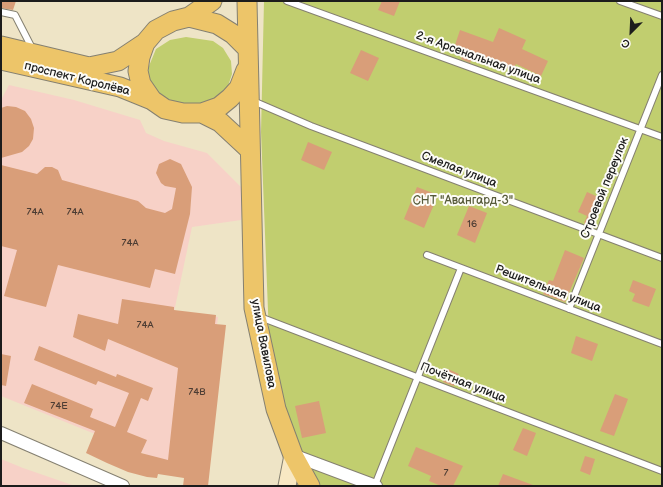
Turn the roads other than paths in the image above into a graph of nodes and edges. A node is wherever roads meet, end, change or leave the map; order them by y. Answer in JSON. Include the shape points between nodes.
{"nodes":[{"id":1,"x":212,"y":1,"type":"edge"},
{"id":2,"x":247,"y":1,"type":"edge"},
{"id":3,"x":287,"y":1,"type":"edge"},
{"id":4,"x":620,"y":1,"type":"edge"},
{"id":5,"x":1,"y":12,"type":"edge"},
{"id":6,"x":189,"y":16,"type":"junction"},
{"id":7,"x":662,"y":16,"type":"edge"},
{"id":8,"x":145,"y":43,"type":"junction"},
{"id":9,"x":1,"y":46,"type":"edge"},
{"id":10,"x":36,"y":54,"type":"junction"},
{"id":11,"x":248,"y":57,"type":"junction"},
{"id":12,"x":1,"y":60,"type":"edge"},
{"id":13,"x":662,"y":75,"type":"edge"},
{"id":14,"x":152,"y":100,"type":"junction"},
{"id":15,"x":249,"y":100,"type":"junction"},
{"id":16,"x":202,"y":113,"type":"junction"},
{"id":17,"x":641,"y":129,"type":"junction"},
{"id":18,"x":662,"y":137,"type":"edge"},
{"id":19,"x":249,"y":149,"type":"junction"},
{"id":20,"x":599,"y":235,"type":"junction"},
{"id":21,"x":427,"y":255,"type":"dead end"},
{"id":22,"x":662,"y":258,"type":"edge"},
{"id":23,"x":461,"y":268,"type":"junction"},
{"id":24,"x":570,"y":309,"type":"junction"},
{"id":25,"x":256,"y":315,"type":"junction"},
{"id":26,"x":662,"y":344,"type":"edge"},
{"id":27,"x":418,"y":377,"type":"junction"},
{"id":28,"x":1,"y":433,"type":"edge"},
{"id":29,"x":293,"y":455,"type":"junction"},
{"id":30,"x":662,"y":471,"type":"edge"},
{"id":31,"x":123,"y":486,"type":"edge"},
{"id":32,"x":287,"y":486,"type":"edge"},
{"id":33,"x":310,"y":486,"type":"edge"},
{"id":34,"x":376,"y":486,"type":"edge"}],
"edges":[{"from":1,"to":6,"type":"main road","name":"улица Вавилова"},
{"from":2,"to":11,"type":"main road","name":"улица Вавилова"},
{"from":3,"to":17,"type":"lane","name":"2-я Арсенальная улица"},
{"from":4,"to":7,"type":"lane"},
{"from":5,"to":10,"type":"lane","via":[[15,15]]},
{"from":6,"to":8,"type":"main road","name":"улица Вавилова","via":[[156,30]]},
{"from":6,"to":11,"type":"main road","via":[[217,24],[233,34]]},
{"from":8,"to":10,"type":"main road","name":"проспект Королёва","via":[[118,61],[89,67]]},
{"from":8,"to":14,"type":"main road","name":"улица Вавилова","via":[[138,71],[141,84]]},
{"from":9,"to":10,"type":"main road","name":"проспект Королёва"},
{"from":11,"to":15,"type":"main road","name":"улица Вавилова"},
{"from":11,"to":16,"type":"main road","name":"улица Вавилова","via":[[239,88],[219,107]]},
{"from":12,"to":14,"type":"main road","name":"проспект Королёва","via":[[120,87]]},
{"from":13,"to":17,"type":"lane","name":"Строевой переулок"},
{"from":14,"to":16,"type":"main road","name":"улица Вавилова","via":[[165,108],[183,113]]},
{"from":15,"to":19,"type":"main road","name":"улица Вавилова"},
{"from":15,"to":20,"type":"lane","name":"Смелая улица"},
{"from":16,"to":19,"type":"main road","name":"улица Вавилова","via":[[220,122]]},
{"from":17,"to":18,"type":"lane","name":"2-я Арсенальная улица"},
{"from":17,"to":20,"type":"lane","name":"Строевой переулок"},
{"from":19,"to":25,"type":"main road","name":"улица Вавилова"},
{"from":20,"to":22,"type":"lane","name":"Смелая улица"},
{"from":20,"to":24,"type":"lane","name":"Строевой переулок"},
{"from":21,"to":23,"type":"lane","name":"Решительная улица"},
{"from":23,"to":24,"type":"lane","name":"Решительная улица"},
{"from":23,"to":27,"type":"lane"},
{"from":24,"to":26,"type":"lane","name":"Решительная улица"},
{"from":25,"to":27,"type":"lane","name":"Почётная улица"},
{"from":25,"to":29,"type":"main road","name":"улица Вавилова","via":[[276,409]]},
{"from":27,"to":30,"type":"lane","name":"Почётная улица"},
{"from":27,"to":34,"type":"lane"},
{"from":28,"to":31,"type":"street"},
{"from":29,"to":32,"type":"street"},
{"from":29,"to":33,"type":"main road","name":"улица Вавилова"},
{"from":29,"to":34,"type":"street"}]}
